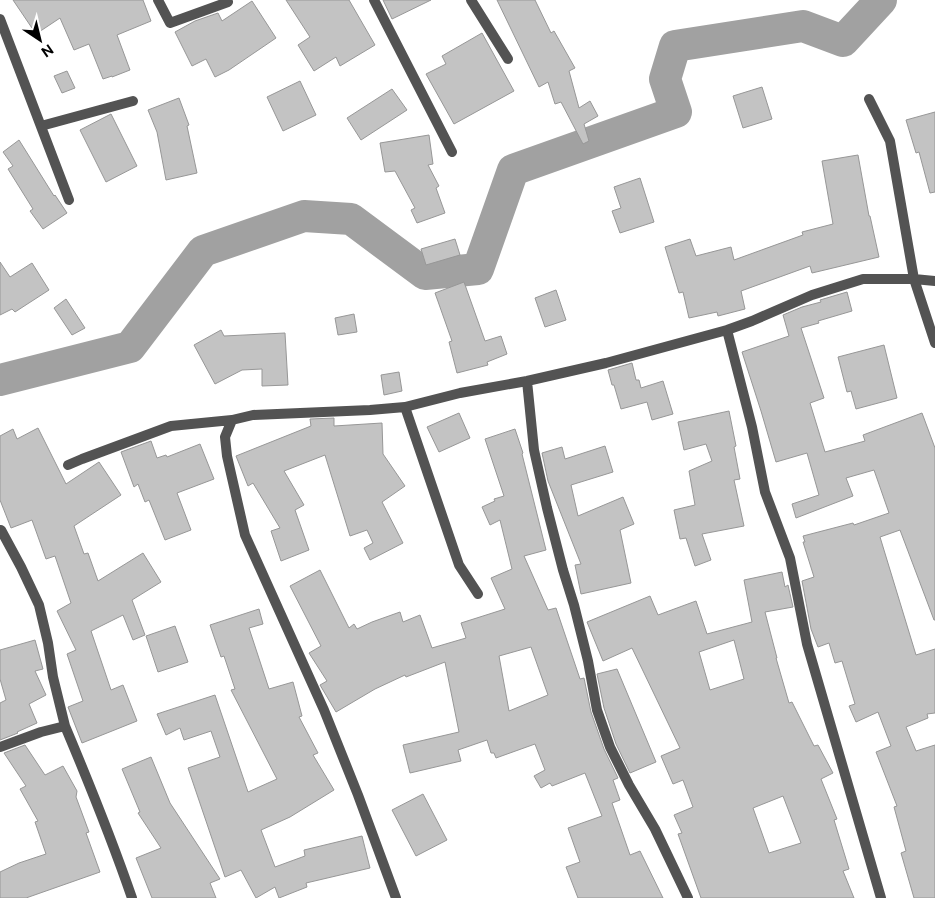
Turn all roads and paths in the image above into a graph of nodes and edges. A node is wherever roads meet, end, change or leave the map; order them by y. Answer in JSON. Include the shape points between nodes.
{"nodes":[{"id":1,"x":158,"y":0,"type":"edge"},
{"id":2,"x":374,"y":0,"type":"edge"},
{"id":3,"x":471,"y":0,"type":"edge"},
{"id":4,"x":228,"y":2,"type":"dead end"},
{"id":5,"x":0,"y":18,"type":"edge"},
{"id":6,"x":508,"y":59,"type":"dead end"},
{"id":7,"x":869,"y":99,"type":"dead end"},
{"id":8,"x":133,"y":101,"type":"dead end"},
{"id":9,"x":41,"y":126,"type":"junction"},
{"id":10,"x":452,"y":152,"type":"dead end"},
{"id":11,"x":69,"y":200,"type":"dead end"},
{"id":12,"x":914,"y":279,"type":"junction"},
{"id":13,"x":935,"y":281,"type":"edge"},
{"id":14,"x":727,"y":330,"type":"junction"},
{"id":15,"x":935,"y":343,"type":"edge"},
{"id":16,"x":527,"y":381,"type":"junction"},
{"id":17,"x":405,"y":407,"type":"junction"},
{"id":18,"x":232,"y":420,"type":"junction"},
{"id":19,"x":68,"y":465,"type":"dead end"},
{"id":20,"x":1,"y":530,"type":"dead end"},
{"id":21,"x":478,"y":594,"type":"dead end"},
{"id":22,"x":65,"y":726,"type":"junction"},
{"id":23,"x":0,"y":748,"type":"edge"},
{"id":24,"x":132,"y":898,"type":"edge"},
{"id":25,"x":396,"y":898,"type":"edge"},
{"id":26,"x":688,"y":898,"type":"edge"},
{"id":27,"x":881,"y":898,"type":"edge"}],
"edges":[{"from":1,"to":4,"type":"street","via":[[170,23]]},
{"from":2,"to":10,"type":"street"},
{"from":3,"to":6,"type":"street"},
{"from":5,"to":9,"type":"street"},
{"from":7,"to":12,"type":"street","via":[[890,141]]},
{"from":8,"to":9,"type":"street"},
{"from":9,"to":11,"type":"street"},
{"from":12,"to":13,"type":"street"},
{"from":12,"to":14,"type":"street","via":[[863,279],[812,295]]},
{"from":12,"to":15,"type":"street"},
{"from":14,"to":16,"type":"street"},
{"from":14,"to":27,"type":"street","via":[[765,492],[790,558],[807,644]]},
{"from":16,"to":17,"type":"street"},
{"from":16,"to":26,"type":"street","via":[[534,450],[588,661],[597,710],[610,747]]},
{"from":17,"to":18,"type":"street","via":[[253,415]]},
{"from":17,"to":21,"type":"street","via":[[459,565]]},
{"from":18,"to":19,"type":"street","via":[[171,426]]},
{"from":18,"to":25,"type":"street","via":[[225,437],[227,456],[245,535],[324,710]]},
{"from":20,"to":22,"type":"street","via":[[40,606]]},
{"from":22,"to":23,"type":"street"},
{"from":22,"to":24,"type":"street"}]}
